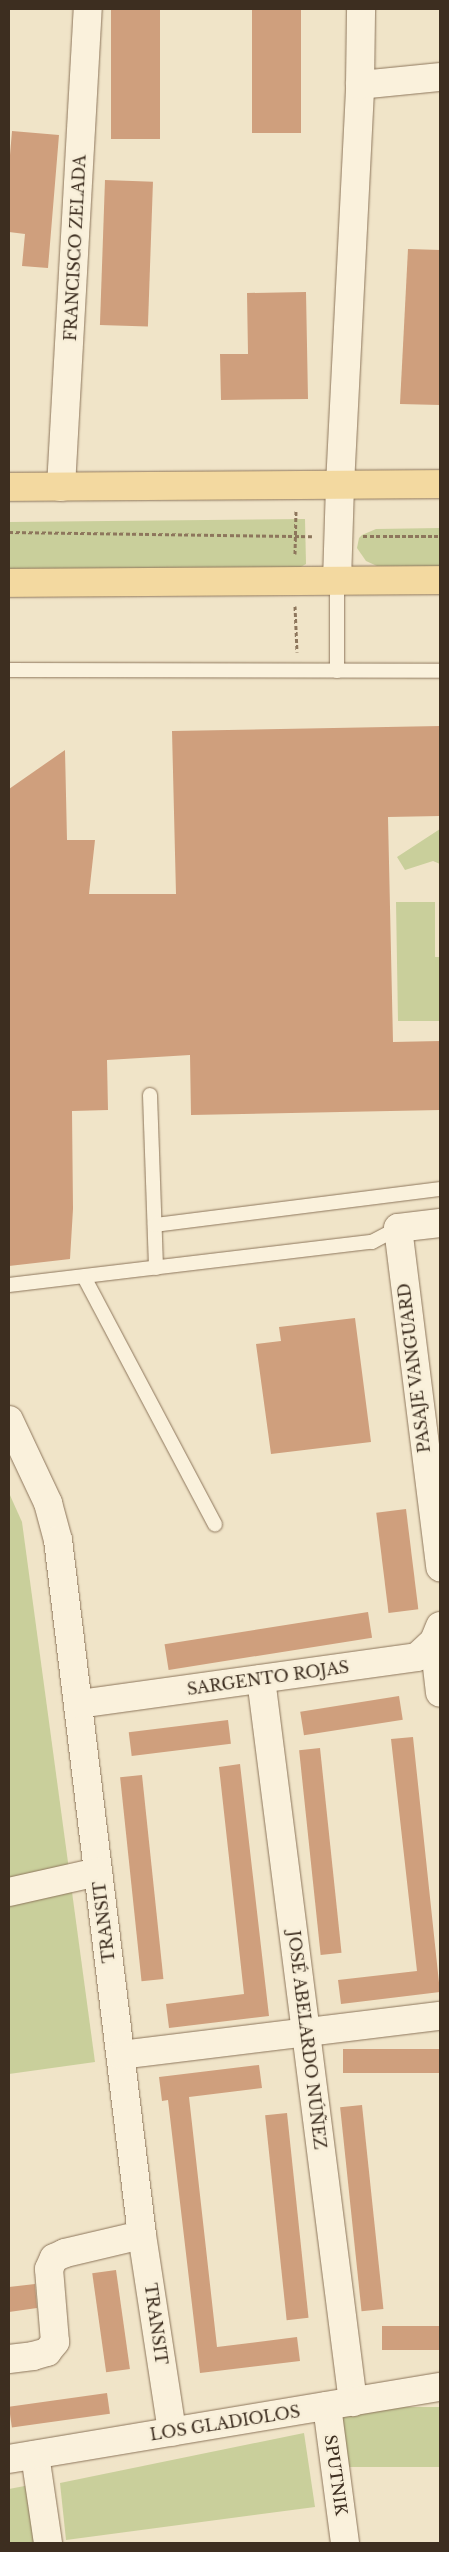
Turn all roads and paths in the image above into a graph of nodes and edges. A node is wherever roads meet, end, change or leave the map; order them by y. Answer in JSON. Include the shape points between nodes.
{"nodes":[{"id":1,"x":88,"y":9,"type":"edge"},
{"id":2,"x":361,"y":9,"type":"edge"},
{"id":3,"x":440,"y":77,"type":"edge"},
{"id":4,"x":360,"y":85,"type":"junction"},
{"id":5,"x":440,"y":484,"type":"edge"},
{"id":6,"x":340,"y":485,"type":"junction"},
{"id":7,"x":61,"y":486,"type":"junction"},
{"id":8,"x":9,"y":487,"type":"edge"},
{"id":9,"x":9,"y":532,"type":"edge"},
{"id":10,"x":338,"y":536,"type":"junction"},
{"id":11,"x":440,"y":536,"type":"edge"},
{"id":12,"x":440,"y":580,"type":"edge"},
{"id":13,"x":337,"y":581,"type":"junction"},
{"id":14,"x":9,"y":583,"type":"edge"},
{"id":15,"x":9,"y":670,"type":"edge"},
{"id":16,"x":337,"y":671,"type":"junction"},
{"id":17,"x":440,"y":672,"type":"edge"},
{"id":18,"x":150,"y":1095,"type":"dead end"},
{"id":19,"x":440,"y":1189,"type":"edge"},
{"id":20,"x":440,"y":1223,"type":"edge"},
{"id":21,"x":154,"y":1225,"type":"junction"},
{"id":22,"x":398,"y":1228,"type":"junction"},
{"id":23,"x":156,"y":1268,"type":"junction"},
{"id":24,"x":84,"y":1277,"type":"junction"},
{"id":25,"x":9,"y":1285,"type":"edge"},
{"id":26,"x":9,"y":1420,"type":"edge"},
{"id":27,"x":431,"y":1432,"type":"edge"},
{"id":28,"x":216,"y":1524,"type":"dead end"},
{"id":29,"x":440,"y":1567,"type":"edge"},
{"id":30,"x":437,"y":1634,"type":"edge"},
{"id":31,"x":261,"y":1679,"type":"junction"},
{"id":32,"x":440,"y":1693,"type":"edge"},
{"id":33,"x":80,"y":1704,"type":"junction"},
{"id":34,"x":98,"y":1872,"type":"junction"},
{"id":35,"x":9,"y":1892,"type":"edge"},
{"id":36,"x":440,"y":2016,"type":"edge"},
{"id":37,"x":306,"y":2032,"type":"junction"},
{"id":38,"x":121,"y":2055,"type":"junction"},
{"id":39,"x":142,"y":2235,"type":"junction"},
{"id":40,"x":9,"y":2359,"type":"edge"},
{"id":41,"x":440,"y":2387,"type":"edge"},
{"id":42,"x":340,"y":2404,"type":"junction"},
{"id":43,"x":172,"y":2432,"type":"junction"},
{"id":44,"x":22,"y":2457,"type":"edge"},
{"id":45,"x":48,"y":2543,"type":"edge"},
{"id":46,"x":345,"y":2543,"type":"edge"}],
"edges":[{"from":1,"to":7,"type":"street","name":"FRANCISCO ZELADA"},
{"from":2,"to":4,"type":"street"},
{"from":3,"to":4,"type":"street"},
{"from":4,"to":6,"type":"street"},
{"from":5,"to":6,"type":"main road"},
{"from":6,"to":7,"type":"main road"},
{"from":6,"to":10,"type":"street"},
{"from":7,"to":8,"type":"main road"},
{"from":9,"to":10,"type":"path"},
{"from":10,"to":11,"type":"path"},
{"from":10,"to":13,"type":"street"},
{"from":12,"to":13,"type":"main road"},
{"from":13,"to":14,"type":"main road"},
{"from":13,"to":16,"type":"lane"},
{"from":15,"to":16,"type":"lane"},
{"from":16,"to":17,"type":"lane"},
{"from":18,"to":21,"type":"lane"},
{"from":19,"to":21,"type":"lane"},
{"from":20,"to":22,"type":"street"},
{"from":21,"to":23,"type":"lane"},
{"from":22,"to":23,"type":"lane","via":[[372,1242]]},
{"from":22,"to":27,"type":"street","name":"PASAJE VANGUARD"},
{"from":23,"to":24,"type":"lane"},
{"from":24,"to":25,"type":"lane"},
{"from":24,"to":28,"type":"lane"},
{"from":26,"to":33,"type":"street","name":"TRANSIT","via":[[54,1523]]},
{"from":27,"to":29,"type":"street","name":"PASAJE VANGUARD"},
{"from":30,"to":31,"type":"street","name":"SARGENTO ROJAS","via":[[417,1657]]},
{"from":30,"to":32,"type":"street"},
{"from":31,"to":33,"type":"street","name":"SARGENTO ROJAS"},
{"from":31,"to":37,"type":"street","name":"JOSÉ ABELARDO NÚÑEZ"},
{"from":33,"to":34,"type":"street","name":"TRANSIT"},
{"from":34,"to":35,"type":"street"},
{"from":34,"to":38,"type":"street","name":"TRANSIT"},
{"from":36,"to":37,"type":"street"},
{"from":37,"to":38,"type":"street"},
{"from":37,"to":42,"type":"street","name":"JOSÉ ABELARDO NÚÑEZ"},
{"from":38,"to":39,"type":"street","name":"TRANSIT"},
{"from":39,"to":40,"type":"street","via":[[54,2258],[49,2269],[56,2342],[47,2352]]},
{"from":39,"to":43,"type":"street","name":"TRANSIT"},
{"from":41,"to":42,"type":"street","name":"LOS GLADIOLOS"},
{"from":42,"to":43,"type":"street","name":"LOS GLADIOLOS"},
{"from":42,"to":46,"type":"street","name":"SPUTNIK"},
{"from":43,"to":44,"type":"street","name":"LOS GLADIOLOS"},
{"from":44,"to":45,"type":"street"}]}
